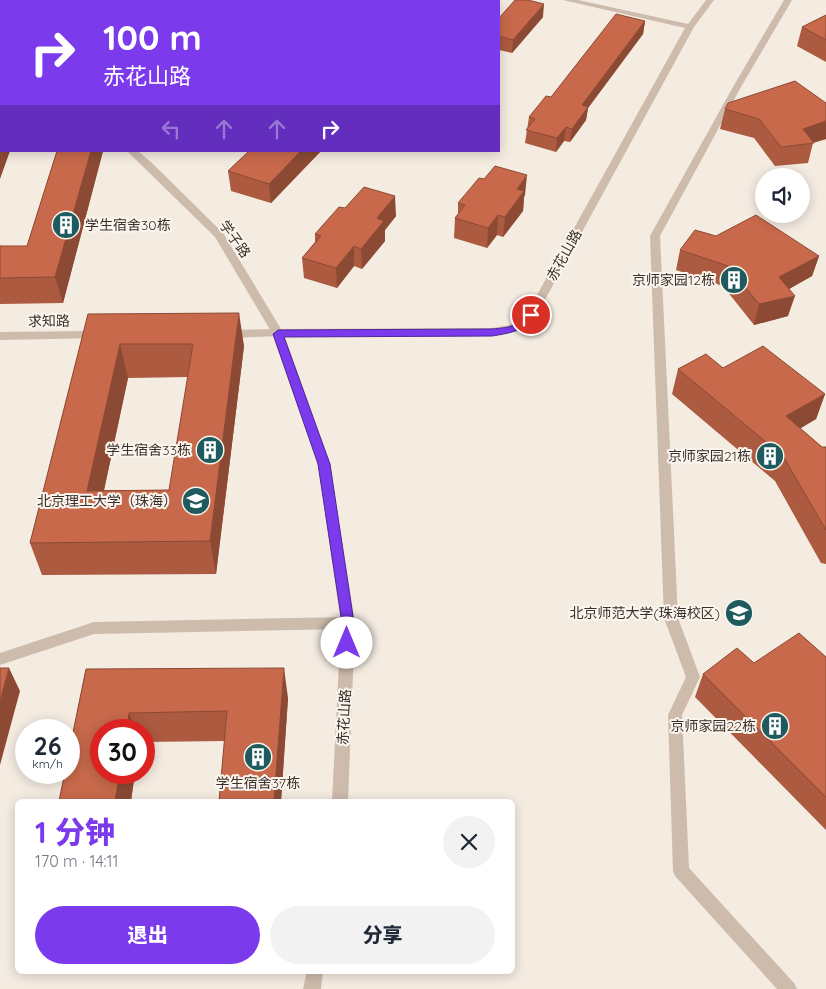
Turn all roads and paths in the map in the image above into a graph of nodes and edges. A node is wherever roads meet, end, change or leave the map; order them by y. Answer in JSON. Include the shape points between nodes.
{"nodes":[{"id":1,"x":567,"y":0,"type":"edge"},
{"id":2,"x":710,"y":0,"type":"edge"},
{"id":3,"x":788,"y":0,"type":"edge"},
{"id":4,"x":690,"y":27,"type":"junction"},
{"id":5,"x":133,"y":152,"type":"edge"},
{"id":6,"x":219,"y":334,"type":"edge"},
{"id":7,"x":278,"y":334,"type":"junction"},
{"id":8,"x":109,"y":335,"type":"edge"},
{"id":9,"x":0,"y":336,"type":"edge"},
{"id":10,"x":348,"y":623,"type":"junction"},
{"id":11,"x":0,"y":659,"type":"edge"},
{"id":12,"x":340,"y":799,"type":"edge"},
{"id":13,"x":314,"y":974,"type":"edge"},
{"id":14,"x":312,"y":989,"type":"edge"},
{"id":15,"x":788,"y":989,"type":"edge"}],
"edges":[{"from":1,"to":4,"type":"street"},
{"from":2,"to":4,"type":"street","name":"赤花山路"},
{"from":3,"to":15,"type":"street","via":[[655,236],[671,618],[693,677],[675,715],[681,871]]},
{"from":4,"to":7,"type":"street","name":"赤花山路","via":[[531,315],[522,325],[492,332]]},
{"from":5,"to":7,"type":"street","name":"学子路","via":[[218,235]]},
{"from":6,"to":7,"type":"street"},
{"from":7,"to":10,"type":"street","name":"赤花山路","via":[[324,464]]},
{"from":8,"to":9,"type":"street","name":"求知路"},
{"from":10,"to":11,"type":"street","via":[[94,628]]},
{"from":10,"to":12,"type":"street","name":"赤花山路"},
{"from":13,"to":14,"type":"street"}]}
